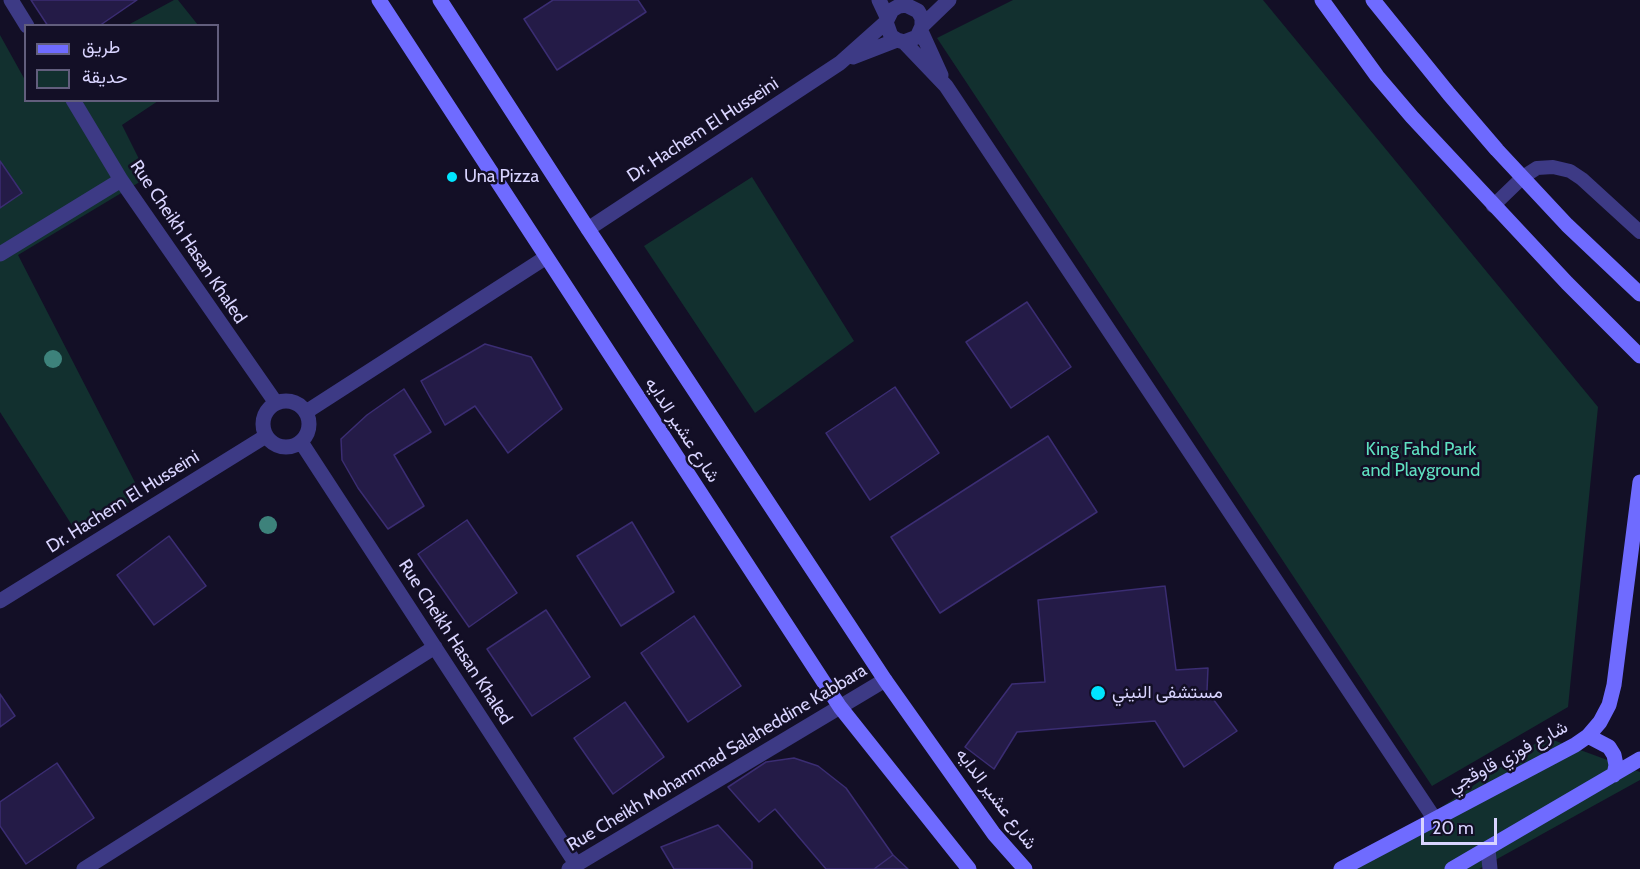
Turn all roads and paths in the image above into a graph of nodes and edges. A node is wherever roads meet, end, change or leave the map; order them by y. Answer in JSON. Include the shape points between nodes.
{"nodes":[{"id":1,"x":11,"y":0,"type":"edge"},
{"id":2,"x":379,"y":0,"type":"edge"},
{"id":3,"x":440,"y":0,"type":"edge"},
{"id":4,"x":879,"y":0,"type":"edge"},
{"id":5,"x":927,"y":0,"type":"edge"},
{"id":6,"x":949,"y":0,"type":"edge"},
{"id":7,"x":1322,"y":0,"type":"edge"},
{"id":8,"x":1373,"y":0,"type":"edge"},
{"id":9,"x":906,"y":4,"type":"edge"},
{"id":10,"x":886,"y":20,"type":"junction"},
{"id":11,"x":26,"y":24,"type":"edge"},
{"id":12,"x":922,"y":29,"type":"junction"},
{"id":13,"x":901,"y":41,"type":"junction"},
{"id":14,"x":840,"y":63,"type":"junction"},
{"id":15,"x":946,"y":86,"type":"junction"},
{"id":16,"x":74,"y":102,"type":"edge"},
{"id":17,"x":1523,"y":177,"type":"junction"},
{"id":18,"x":121,"y":180,"type":"junction"},
{"id":19,"x":1493,"y":206,"type":"junction"},
{"id":20,"x":588,"y":229,"type":"junction"},
{"id":21,"x":1640,"y":232,"type":"edge"},
{"id":22,"x":0,"y":254,"type":"edge"},
{"id":23,"x":546,"y":258,"type":"junction"},
{"id":24,"x":1640,"y":294,"type":"edge"},
{"id":25,"x":1640,"y":356,"type":"edge"},
{"id":26,"x":276,"y":403,"type":"junction"},
{"id":27,"x":306,"y":412,"type":"junction"},
{"id":28,"x":266,"y":436,"type":"junction"},
{"id":29,"x":301,"y":442,"type":"junction"},
{"id":30,"x":1640,"y":482,"type":"edge"},
{"id":31,"x":0,"y":601,"type":"edge"},
{"id":32,"x":435,"y":647,"type":"junction"},
{"id":33,"x":885,"y":680,"type":"junction"},
{"id":34,"x":840,"y":707,"type":"junction"},
{"id":35,"x":1588,"y":736,"type":"junction"},
{"id":36,"x":1640,"y":759,"type":"edge"},
{"id":37,"x":1614,"y":775,"type":"junction"},
{"id":38,"x":1434,"y":818,"type":"junction"},
{"id":39,"x":1488,"y":849,"type":"junction"},
{"id":40,"x":572,"y":867,"type":"edge"},
{"id":41,"x":84,"y":869,"type":"edge"},
{"id":42,"x":969,"y":869,"type":"edge"},
{"id":43,"x":1025,"y":869,"type":"edge"},
{"id":44,"x":1341,"y":869,"type":"edge"},
{"id":45,"x":1452,"y":869,"type":"edge"},
{"id":46,"x":1490,"y":869,"type":"edge"}],
"edges":[{"from":1,"to":11,"type":"street"},
{"from":2,"to":23,"type":"street","name":"شارع عشير الدايه"},
{"from":3,"to":20,"type":"street","name":"شارع عشير الدايه"},
{"from":4,"to":10,"type":"street"},
{"from":5,"to":9,"type":"street"},
{"from":6,"to":12,"type":"street"},
{"from":7,"to":19,"type":"street","via":[[1377,76]]},
{"from":8,"to":17,"type":"street"},
{"from":9,"to":10,"type":"street","via":[[892,10]]},
{"from":9,"to":12,"type":"street","via":[[918,11]]},
{"from":10,"to":13,"type":"street","via":[[891,36]]},
{"from":10,"to":14,"type":"street","name":"Dr. Hachem El Husseini"},
{"from":12,"to":13,"type":"street","via":[[911,40]]},
{"from":12,"to":15,"type":"street"},
{"from":13,"to":14,"type":"street","name":"Dr. Hachem El Husseini"},
{"from":13,"to":15,"type":"street"},
{"from":14,"to":20,"type":"street","name":"Dr. Hachem El Husseini"},
{"from":15,"to":38,"type":"street"},
{"from":16,"to":18,"type":"street","name":"Rue Cheikh Hasan Khaled"},
{"from":17,"to":19,"type":"lane"},
{"from":17,"to":21,"type":"lane","via":[[1538,168],[1553,166],[1570,171]]},
{"from":17,"to":24,"type":"street"},
{"from":18,"to":22,"type":"street"},
{"from":18,"to":26,"type":"street","name":"Rue Cheikh Hasan Khaled"},
{"from":19,"to":25,"type":"street"},
{"from":20,"to":33,"type":"street","name":"شارع عشير الدايه"},
{"from":23,"to":27,"type":"street"},
{"from":23,"to":34,"type":"street","name":"شارع عشير الدايه"},
{"from":26,"to":27,"type":"street","via":[[292,402]]},
{"from":26,"to":28,"type":"street","via":[[263,421]]},
{"from":27,"to":29,"type":"street","via":[[309,428]]},
{"from":28,"to":29,"type":"street","via":[[286,447]]},
{"from":28,"to":31,"type":"street","name":"Dr. Hachem El Husseini"},
{"from":29,"to":32,"type":"street","name":"Rue Cheikh Hasan Khaled"},
{"from":30,"to":35,"type":"street","name":"شارع فوزي قاوقجي","via":[[1614,685],[1609,705]]},
{"from":32,"to":40,"type":"street","name":"Rue Cheikh Hasan Khaled"},
{"from":32,"to":41,"type":"street"},
{"from":33,"to":34,"type":"street","name":"Rue Cheikh Mohammad Salaheddine Kabbara"},
{"from":33,"to":43,"type":"street","name":"شارع عشير الدايه","via":[[994,834]]},
{"from":34,"to":40,"type":"street","name":"Rue Cheikh Mohammad Salaheddine Kabbara"},
{"from":34,"to":42,"type":"street","name":"شارع عشير الدايه"},
{"from":35,"to":37,"type":"street","via":[[1609,747],[1616,765]]},
{"from":35,"to":38,"type":"street","name":"شارع فوزي قاوقجي"},
{"from":36,"to":37,"type":"street"},
{"from":37,"to":39,"type":"street"},
{"from":38,"to":44,"type":"street","name":"شارع فوزي قاوقجي"},
{"from":39,"to":45,"type":"street"},
{"from":39,"to":46,"type":"street"}]}
